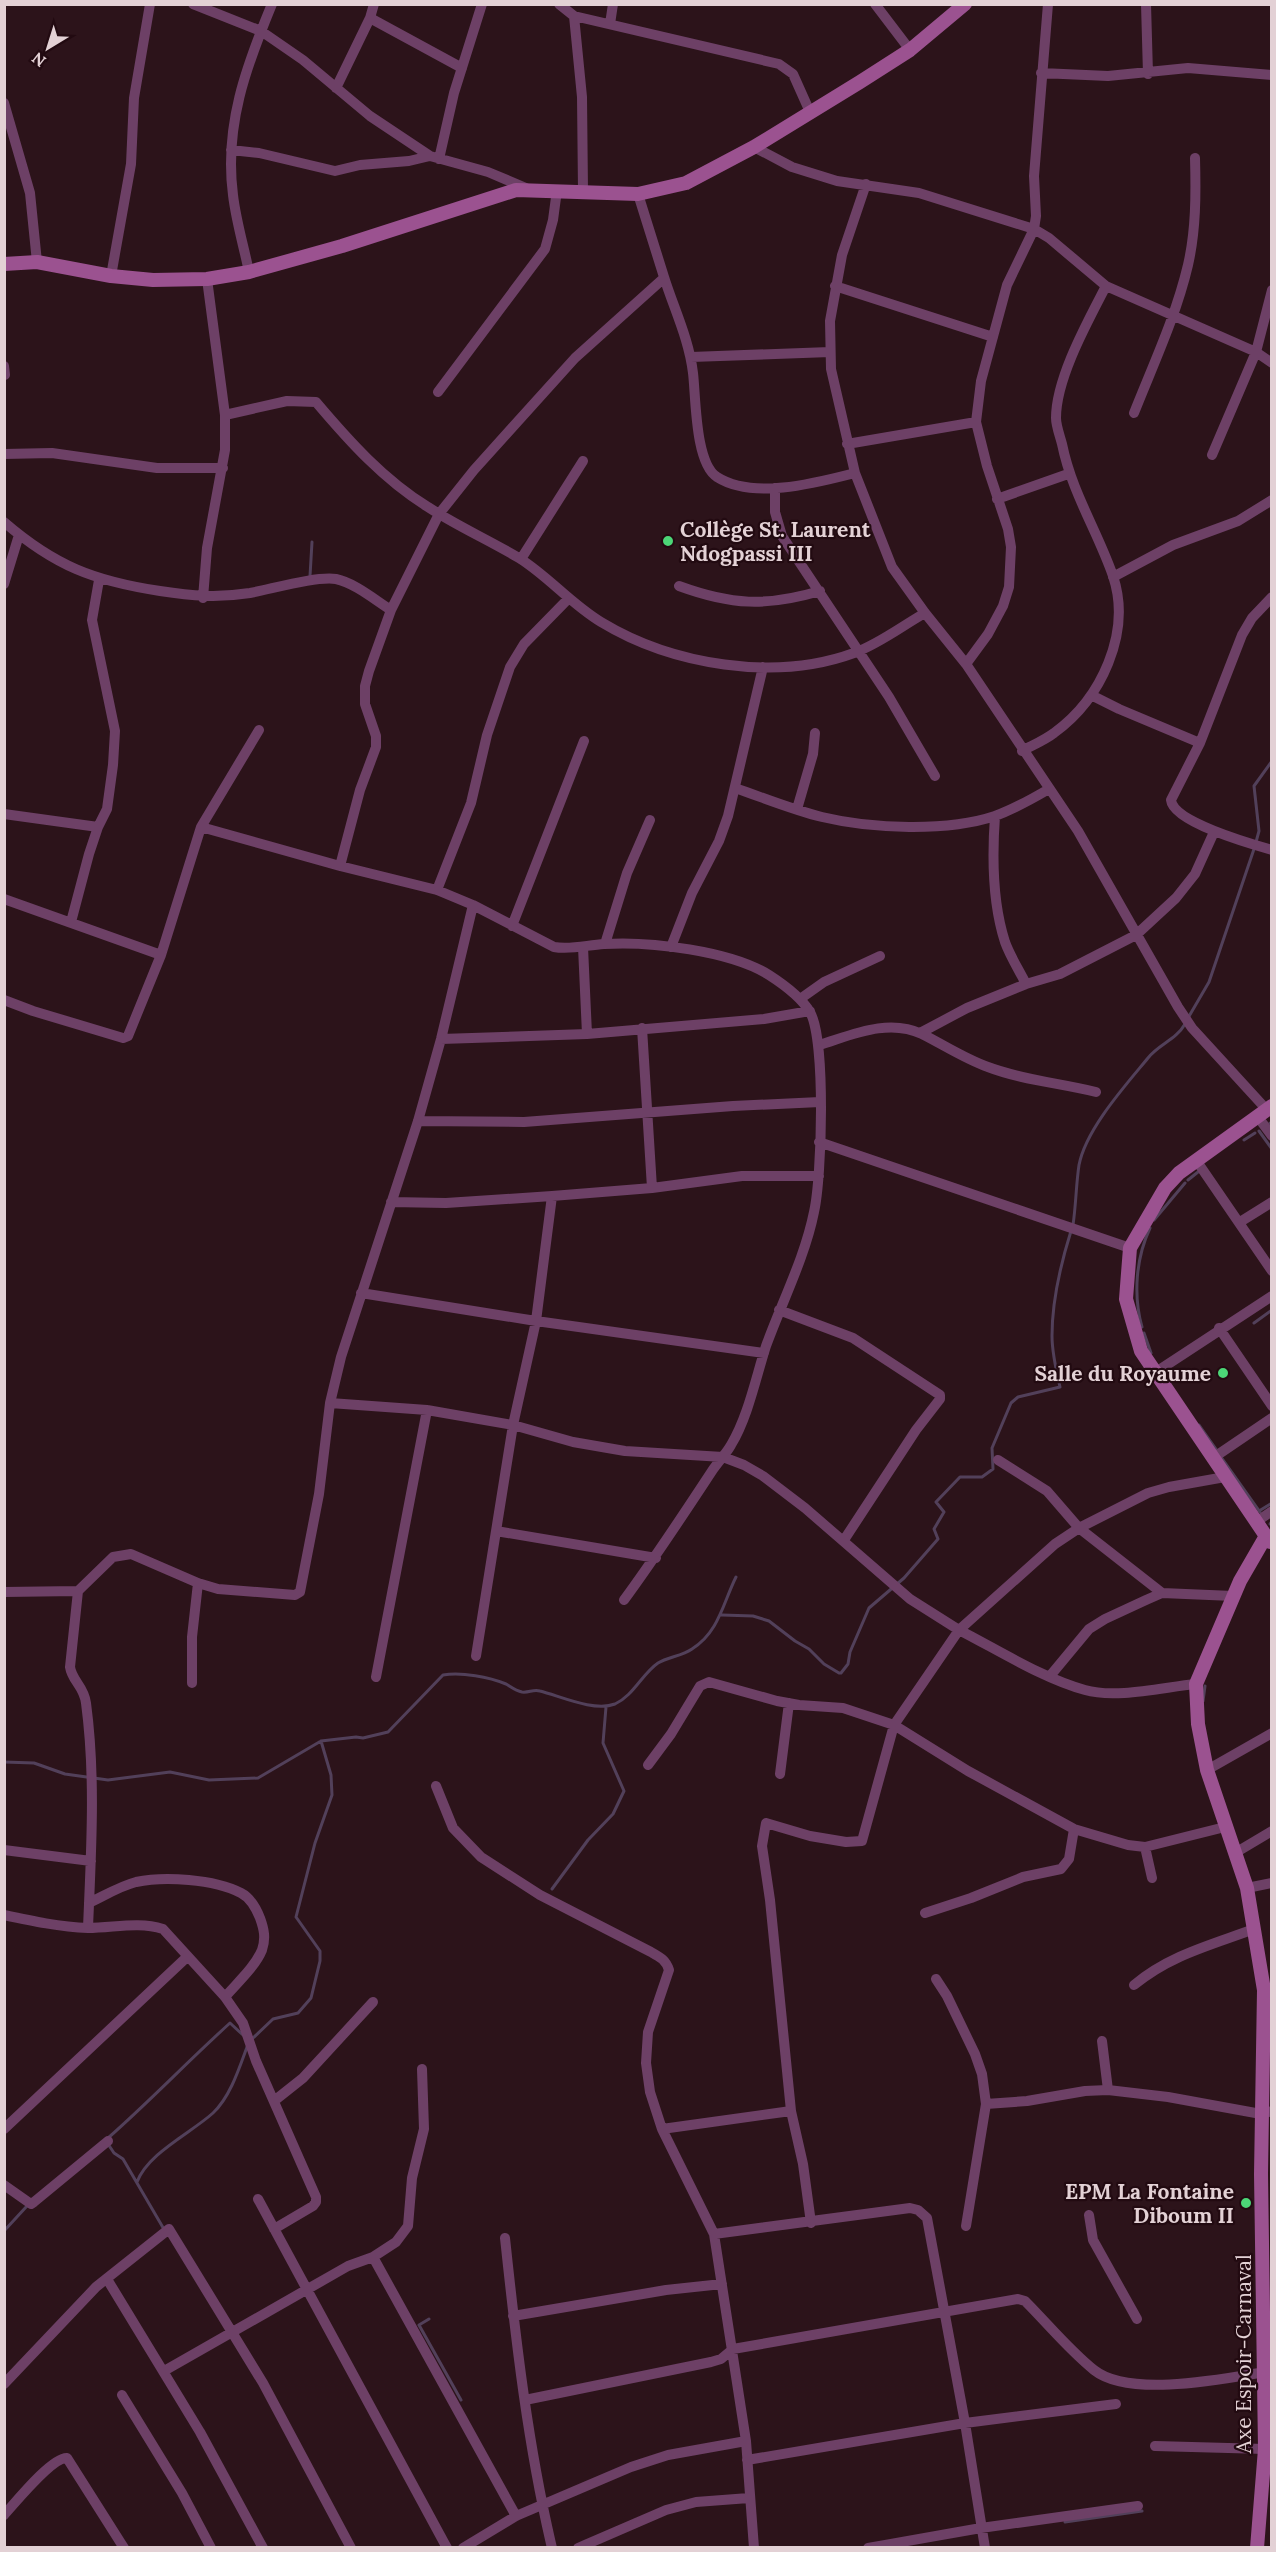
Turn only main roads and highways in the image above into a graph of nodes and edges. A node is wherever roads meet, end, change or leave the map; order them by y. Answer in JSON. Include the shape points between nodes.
{"nodes":[{"id":1,"x":965,"y":4,"type":"edge"},
{"id":2,"x":4,"y":264,"type":"edge"},
{"id":3,"x":1265,"y":1111,"type":"edge"},
{"id":4,"x":1269,"y":1540,"type":"edge"},
{"id":5,"x":1268,"y":1989,"type":"edge"},
{"id":6,"x":1266,"y":2113,"type":"edge"},
{"id":7,"x":1267,"y":2222,"type":"edge"},
{"id":8,"x":1267,"y":2323,"type":"edge"},
{"id":9,"x":1268,"y":2412,"type":"edge"},
{"id":10,"x":1267,"y":2510,"type":"edge"},
{"id":11,"x":1257,"y":2547,"type":"edge"}],
"edges":[{"from":1,"to":2,"type":"main road","via":[[910,50],[754,147],[686,183],[638,194],[526,188],[342,246],[249,272],[207,279],[153,280],[37,262]]},
{"from":3,"to":4,"type":"main road","via":[[1179,1173],[1165,1188],[1130,1248],[1126,1299],[1141,1351]]},
{"from":4,"to":5,"type":"main road","name":"Axe Espoir-Carnaval","via":[[1247,1567],[1196,1684],[1198,1724],[1207,1770],[1246,1887]]},
{"from":5,"to":6,"type":"main road","name":"Axe Espoir-Carnaval"},
{"from":6,"to":7,"type":"main road","name":"Axe Espoir-Carnaval"},
{"from":7,"to":8,"type":"main road","name":"Axe Espoir-Carnaval"},
{"from":8,"to":9,"type":"main road","name":"Axe Espoir-Carnaval"},
{"from":9,"to":10,"type":"main road","name":"Axe Espoir-Carnaval"},
{"from":10,"to":11,"type":"main road","name":"Axe Espoir-Carnaval"}]}
